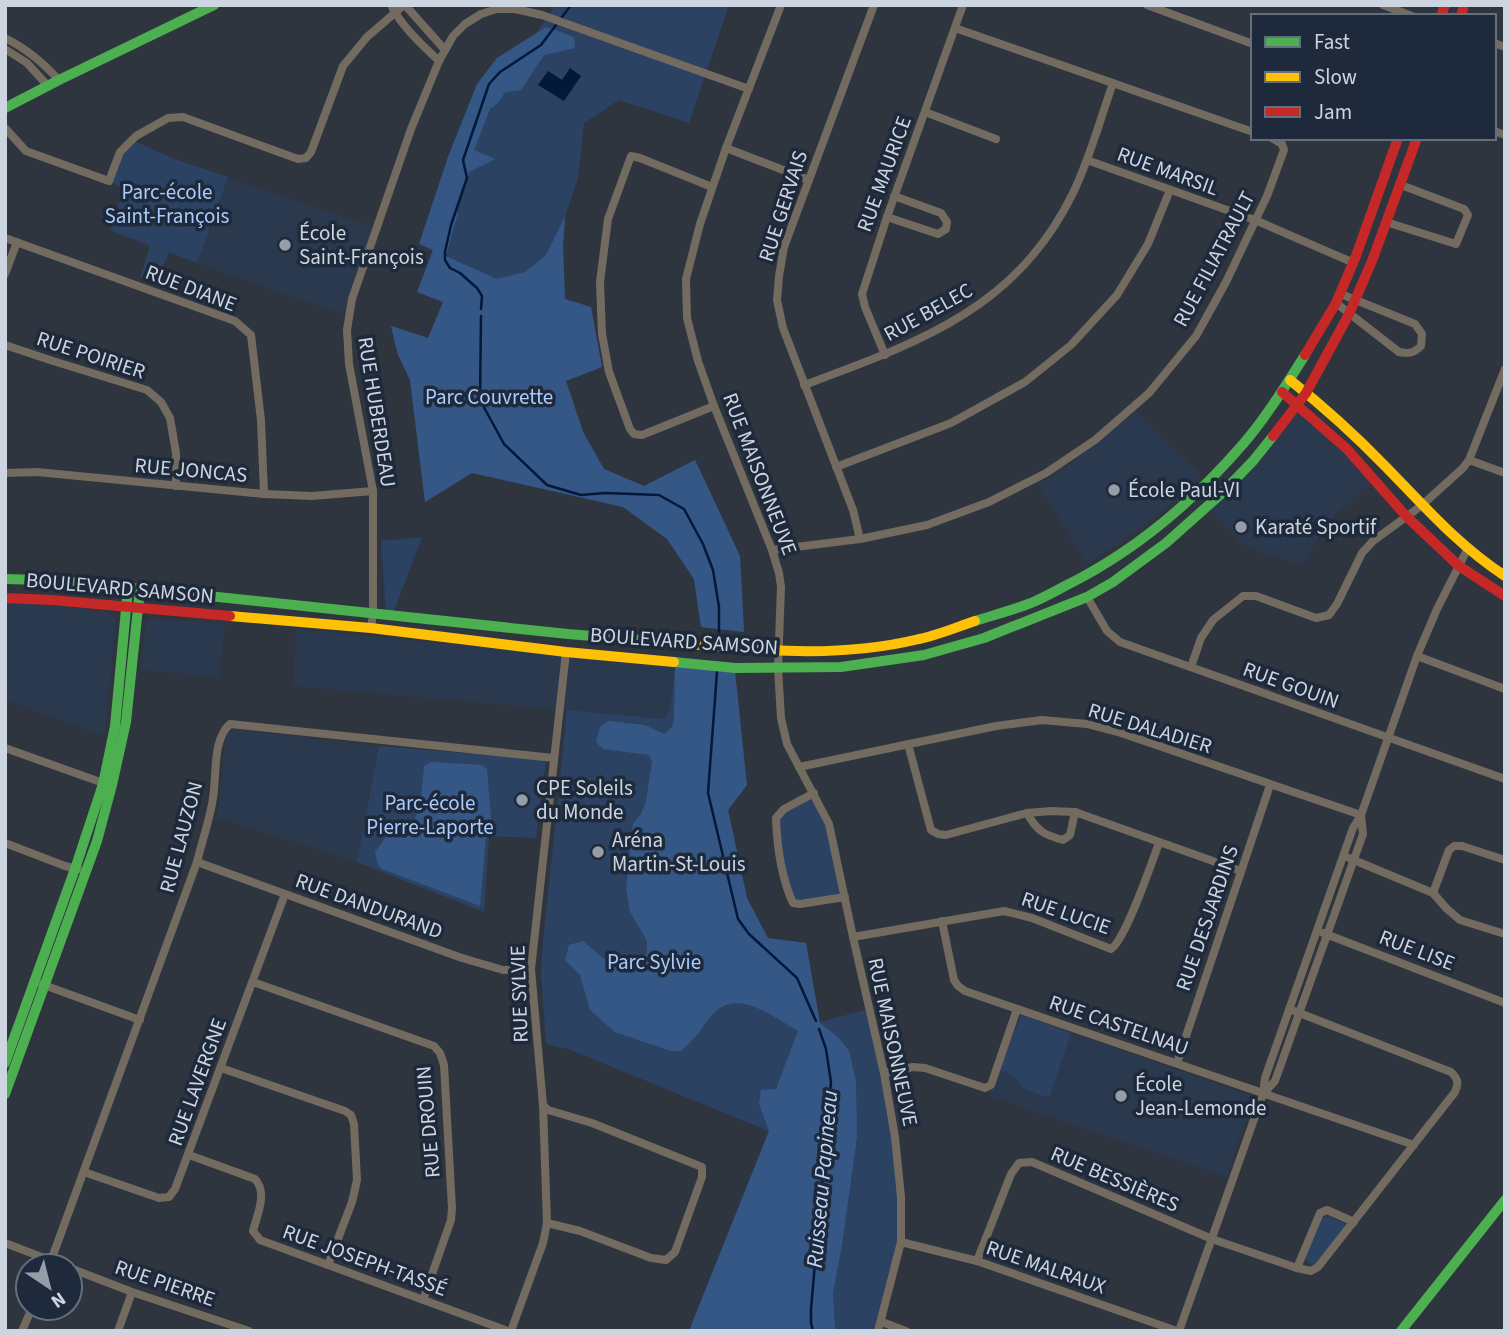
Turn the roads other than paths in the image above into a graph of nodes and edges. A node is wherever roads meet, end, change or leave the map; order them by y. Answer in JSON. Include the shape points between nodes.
{"nodes":[{"id":1,"x":405,"y":5,"type":"edge"},
{"id":2,"x":781,"y":5,"type":"edge"},
{"id":3,"x":874,"y":5,"type":"edge"},
{"id":4,"x":963,"y":5,"type":"edge"},
{"id":5,"x":1384,"y":5,"type":"edge"},
{"id":6,"x":207,"y":6,"type":"edge"},
{"id":7,"x":1152,"y":6,"type":"edge"},
{"id":8,"x":393,"y":9,"type":"edge"},
{"id":9,"x":1407,"y":14,"type":"edge"},
{"id":10,"x":955,"y":28,"type":"junction"},
{"id":11,"x":5,"y":38,"type":"edge"},
{"id":12,"x":1251,"y":43,"type":"edge"},
{"id":13,"x":5,"y":49,"type":"edge"},
{"id":14,"x":445,"y":50,"type":"junction"},
{"id":15,"x":439,"y":61,"type":"junction"},
{"id":16,"x":59,"y":80,"type":"junction"},
{"id":17,"x":1113,"y":83,"type":"junction"},
{"id":18,"x":48,"y":86,"type":"junction"},
{"id":19,"x":749,"y":89,"type":"junction"},
{"id":20,"x":5,"y":108,"type":"edge"},
{"id":21,"x":925,"y":111,"type":"junction"},
{"id":22,"x":5,"y":128,"type":"edge"},
{"id":23,"x":1251,"y":131,"type":"edge"},
{"id":24,"x":996,"y":139,"type":"dead end"},
{"id":25,"x":1275,"y":140,"type":"edge"},
{"id":26,"x":1397,"y":140,"type":"edge"},
{"id":27,"x":1416,"y":140,"type":"edge"},
{"id":28,"x":726,"y":148,"type":"junction"},
{"id":29,"x":1087,"y":160,"type":"junction"},
{"id":30,"x":808,"y":180,"type":"junction"},
{"id":31,"x":1401,"y":185,"type":"junction"},
{"id":32,"x":712,"y":187,"type":"junction"},
{"id":33,"x":1170,"y":190,"type":"junction"},
{"id":34,"x":894,"y":196,"type":"junction"},
{"id":35,"x":887,"y":217,"type":"junction"},
{"id":36,"x":1255,"y":220,"type":"junction"},
{"id":37,"x":1386,"y":222,"type":"junction"},
{"id":38,"x":5,"y":238,"type":"edge"},
{"id":39,"x":17,"y":242,"type":"junction"},
{"id":40,"x":1355,"y":260,"type":"junction"},
{"id":41,"x":1372,"y":261,"type":"junction"},
{"id":42,"x":5,"y":274,"type":"edge"},
{"id":43,"x":1338,"y":299,"type":"junction"},
{"id":44,"x":1355,"y":300,"type":"junction"},
{"id":45,"x":1349,"y":314,"type":"junction"},
{"id":46,"x":5,"y":345,"type":"edge"},
{"id":47,"x":885,"y":355,"type":"junction"},
{"id":48,"x":1505,"y":370,"type":"edge"},
{"id":49,"x":1290,"y":380,"type":"junction"},
{"id":50,"x":804,"y":385,"type":"junction"},
{"id":51,"x":1282,"y":392,"type":"junction"},
{"id":52,"x":1306,"y":393,"type":"junction"},
{"id":53,"x":1297,"y":404,"type":"junction"},
{"id":54,"x":714,"y":406,"type":"junction"},
{"id":55,"x":1469,"y":460,"type":"junction"},
{"id":56,"x":836,"y":467,"type":"junction"},
{"id":57,"x":1387,"y":468,"type":"junction"},
{"id":58,"x":5,"y":473,"type":"edge"},
{"id":59,"x":1505,"y":473,"type":"edge"},
{"id":60,"x":1375,"y":478,"type":"junction"},
{"id":61,"x":176,"y":486,"type":"junction"},
{"id":62,"x":373,"y":491,"type":"junction"},
{"id":63,"x":264,"y":494,"type":"junction"},
{"id":64,"x":1421,"y":506,"type":"junction"},
{"id":65,"x":1406,"y":516,"type":"junction"},
{"id":66,"x":860,"y":539,"type":"junction"},
{"id":67,"x":772,"y":550,"type":"junction"},
{"id":68,"x":1467,"y":550,"type":"junction"},
{"id":69,"x":1459,"y":566,"type":"junction"},
{"id":70,"x":1505,"y":576,"type":"edge"},
{"id":71,"x":5,"y":579,"type":"edge"},
{"id":72,"x":134,"y":588,"type":"junction"},
{"id":73,"x":1505,"y":596,"type":"edge"},
{"id":74,"x":1087,"y":597,"type":"junction"},
{"id":75,"x":5,"y":598,"type":"edge"},
{"id":76,"x":132,"y":607,"type":"junction"},
{"id":77,"x":373,"y":613,"type":"junction"},
{"id":78,"x":371,"y":628,"type":"junction"},
{"id":79,"x":566,"y":652,"type":"junction"},
{"id":80,"x":780,"y":653,"type":"junction"},
{"id":81,"x":1417,"y":656,"type":"junction"},
{"id":82,"x":1191,"y":667,"type":"junction"},
{"id":83,"x":778,"y":668,"type":"junction"},
{"id":84,"x":1505,"y":689,"type":"edge"},
{"id":85,"x":1388,"y":738,"type":"junction"},
{"id":86,"x":908,"y":744,"type":"junction"},
{"id":87,"x":5,"y":748,"type":"edge"},
{"id":88,"x":554,"y":758,"type":"junction"},
{"id":89,"x":799,"y":767,"type":"junction"},
{"id":90,"x":1505,"y":779,"type":"edge"},
{"id":91,"x":107,"y":785,"type":"junction"},
{"id":92,"x":1270,"y":785,"type":"junction"},
{"id":93,"x":814,"y":793,"type":"junction"},
{"id":94,"x":1074,"y":812,"type":"junction"},
{"id":95,"x":1027,"y":813,"type":"junction"},
{"id":96,"x":1361,"y":815,"type":"junction"},
{"id":97,"x":1159,"y":843,"type":"junction"},
{"id":98,"x":5,"y":844,"type":"edge"},
{"id":99,"x":1343,"y":856,"type":"junction"},
{"id":100,"x":1354,"y":860,"type":"junction"},
{"id":101,"x":1505,"y":860,"type":"edge"},
{"id":102,"x":197,"y":862,"type":"junction"},
{"id":103,"x":80,"y":870,"type":"junction"},
{"id":104,"x":1241,"y":871,"type":"junction"},
{"id":105,"x":1433,"y":893,"type":"junction"},
{"id":106,"x":285,"y":894,"type":"junction"},
{"id":107,"x":845,"y":897,"type":"junction"},
{"id":108,"x":942,"y":920,"type":"junction"},
{"id":109,"x":1317,"y":930,"type":"junction"},
{"id":110,"x":1505,"y":934,"type":"edge"},
{"id":111,"x":1327,"y":935,"type":"junction"},
{"id":112,"x":853,"y":937,"type":"junction"},
{"id":113,"x":531,"y":970,"type":"junction"},
{"id":114,"x":253,"y":982,"type":"junction"},
{"id":115,"x":40,"y":984,"type":"junction"},
{"id":116,"x":1505,"y":1003,"type":"edge"},
{"id":117,"x":1017,"y":1009,"type":"junction"},
{"id":118,"x":1289,"y":1009,"type":"junction"},
{"id":119,"x":1300,"y":1012,"type":"junction"},
{"id":120,"x":140,"y":1020,"type":"junction"},
{"id":121,"x":5,"y":1063,"type":"edge"},
{"id":122,"x":1177,"y":1063,"type":"junction"},
{"id":123,"x":221,"y":1068,"type":"junction"},
{"id":124,"x":884,"y":1073,"type":"junction"},
{"id":125,"x":5,"y":1094,"type":"edge"},
{"id":126,"x":1263,"y":1094,"type":"junction"},
{"id":127,"x":543,"y":1105,"type":"junction"},
{"id":128,"x":1414,"y":1144,"type":"junction"},
{"id":129,"x":189,"y":1155,"type":"junction"},
{"id":130,"x":84,"y":1172,"type":"junction"},
{"id":131,"x":1505,"y":1200,"type":"edge"},
{"id":132,"x":1353,"y":1222,"type":"junction"},
{"id":133,"x":547,"y":1223,"type":"junction"},
{"id":134,"x":1212,"y":1240,"type":"junction"},
{"id":135,"x":901,"y":1242,"type":"junction"},
{"id":136,"x":5,"y":1243,"type":"edge"},
{"id":137,"x":25,"y":1252,"type":"edge"},
{"id":138,"x":54,"y":1252,"type":"edge"},
{"id":139,"x":977,"y":1261,"type":"junction"},
{"id":140,"x":328,"y":1265,"type":"junction"},
{"id":141,"x":1297,"y":1268,"type":"junction"},
{"id":142,"x":84,"y":1273,"type":"edge"},
{"id":143,"x":132,"y":1292,"type":"junction"},
{"id":144,"x":423,"y":1300,"type":"junction"},
{"id":145,"x":224,"y":1322,"type":"junction"},
{"id":146,"x":880,"y":1326,"type":"edge"},
{"id":147,"x":118,"y":1331,"type":"edge"},
{"id":148,"x":220,"y":1331,"type":"edge"},
{"id":149,"x":249,"y":1331,"type":"edge"},
{"id":150,"x":510,"y":1331,"type":"edge"},
{"id":151,"x":906,"y":1331,"type":"edge"},
{"id":152,"x":1178,"y":1331,"type":"edge"},
{"id":153,"x":1401,"y":1331,"type":"edge"}],
"edges":[{"from":1,"to":8,"type":"street"},
{"from":1,"to":14,"type":"street"},
{"from":2,"to":19,"type":"street","name":"RUE MAISONNEUVE"},
{"from":3,"to":30,"type":"street","name":"RUE GERVAIS"},
{"from":4,"to":10,"type":"street","name":"RUE MAURICE"},
{"from":5,"to":9,"type":"street"},
{"from":6,"to":16,"type":"street"},
{"from":7,"to":12,"type":"street"},
{"from":8,"to":15,"type":"street"},
{"from":8,"to":22,"type":"street","via":[[343,66],[306,158],[183,117],[168,118],[136,136],[120,152],[109,181],[26,150]]},
{"from":10,"to":17,"type":"street"},
{"from":10,"to":21,"type":"street","name":"RUE MAURICE"},
{"from":11,"to":16,"type":"street","via":[[43,62]]},
{"from":13,"to":18,"type":"street","via":[[27,63]]},
{"from":14,"to":15,"type":"street","name":"RUE HUBERDEAU"},
{"from":14,"to":19,"type":"street","name":"RUE HUBERDEAU","via":[[465,24],[481,14],[515,9]]},
{"from":15,"to":62,"type":"street","name":"RUE HUBERDEAU","via":[[376,227],[352,299],[347,330]]},
{"from":16,"to":18,"type":"street"},
{"from":17,"to":23,"type":"street"},
{"from":17,"to":29,"type":"street","name":"RUE BELEC"},
{"from":18,"to":20,"type":"street"},
{"from":19,"to":28,"type":"street","name":"RUE MAISONNEUVE"},
{"from":21,"to":24,"type":"street"},
{"from":21,"to":34,"type":"street","name":"RUE MAURICE"},
{"from":25,"to":36,"type":"street","name":"RUE FILIATRAULT","via":[[1284,150]]},
{"from":26,"to":40,"type":"street","name":"BOULEVARD SAMSON"},
{"from":27,"to":31,"type":"street","name":"BOULEVARD SAMSON"},
{"from":28,"to":30,"type":"street"},
{"from":28,"to":32,"type":"street","name":"RUE MAISONNEUVE"},
{"from":29,"to":33,"type":"street","name":"RUE MARSIL"},
{"from":29,"to":47,"type":"street","name":"RUE BELEC","via":[[1060,217],[1012,279],[954,322]]},
{"from":30,"to":50,"type":"street","name":"RUE GERVAIS","via":[[784,247],[777,300]]},
{"from":31,"to":37,"type":"street","name":"BOULEVARD SAMSON"},
{"from":31,"to":37,"type":"street","via":[[1464,209],[1468,215],[1456,244]]},
{"from":32,"to":54,"type":"street","name":"RUE MAISONNEUVE","via":[[686,279],[687,318]]},
{"from":32,"to":54,"type":"street","via":[[631,156],[608,219],[600,282],[602,334],[629,429],[642,435]]},
{"from":33,"to":36,"type":"street","name":"RUE MARSIL"},
{"from":33,"to":56,"type":"street","via":[[1148,244],[1116,295],[1071,345],[1024,382],[951,423]]},
{"from":34,"to":35,"type":"street","name":"RUE MAURICE"},
{"from":34,"to":35,"type":"street","via":[[941,213],[946,229],[938,234]]},
{"from":35,"to":47,"type":"street","name":"RUE MAURICE","via":[[862,294]]},
{"from":36,"to":40,"type":"street","name":"RUE MARSIL"},
{"from":36,"to":66,"type":"street","name":"RUE FILIATRAULT","via":[[1196,336],[1149,393],[1095,440],[1046,473],[989,502],[927,525]]},
{"from":37,"to":41,"type":"street","name":"BOULEVARD SAMSON"},
{"from":38,"to":39,"type":"street","name":"RUE DIANE"},
{"from":39,"to":42,"type":"street"},
{"from":39,"to":63,"type":"street","name":"RUE DIANE","via":[[235,321],[250,335],[261,420]]},
{"from":40,"to":41,"type":"street"},
{"from":40,"to":43,"type":"street","name":"BOULEVARD SAMSON"},
{"from":41,"to":44,"type":"street","name":"BOULEVARD SAMSON"},
{"from":43,"to":44,"type":"street"},
{"from":43,"to":45,"type":"street"},
{"from":43,"to":49,"type":"street","name":"BOULEVARD SAMSON"},
{"from":44,"to":45,"type":"street","name":"BOULEVARD SAMSON"},
{"from":44,"to":45,"type":"street","via":[[1415,324],[1422,334],[1421,346],[1407,354],[1399,352]]},
{"from":45,"to":52,"type":"street","name":"BOULEVARD SAMSON"},
{"from":46,"to":61,"type":"street","name":"RUE POIRIER","via":[[147,390],[170,418]]},
{"from":47,"to":50,"type":"street","name":"RUE BELEC"},
{"from":48,"to":55,"type":"street"},
{"from":49,"to":51,"type":"street","name":"BOULEVARD SAMSON"},
{"from":49,"to":52,"type":"street"},
{"from":50,"to":56,"type":"street","name":"RUE GERVAIS"},
{"from":51,"to":53,"type":"street"},
{"from":51,"to":80,"type":"street","name":"BOULEVARD SAMSON","via":[[1244,443],[1201,489],[1133,546],[1076,581],[1032,602],[920,639],[828,652]]},
{"from":52,"to":53,"type":"street","name":"BOULEVARD SAMSON"},
{"from":52,"to":57,"type":"street"},
{"from":53,"to":60,"type":"street"},
{"from":53,"to":74,"type":"street","name":"BOULEVARD SAMSON","via":[[1221,494],[1166,543]]},
{"from":54,"to":67,"type":"street","name":"RUE MAISONNEUVE"},
{"from":55,"to":59,"type":"street"},
{"from":55,"to":64,"type":"street"},
{"from":56,"to":66,"type":"street","name":"RUE GERVAIS"},
{"from":57,"to":60,"type":"street"},
{"from":57,"to":64,"type":"street"},
{"from":58,"to":61,"type":"street","name":"RUE JONCAS"},
{"from":60,"to":65,"type":"street"},
{"from":61,"to":63,"type":"street","name":"RUE JONCAS"},
{"from":62,"to":63,"type":"street","name":"RUE JONCAS"},
{"from":62,"to":77,"type":"street","name":"RUE HUBERDEAU"},
{"from":64,"to":65,"type":"street"},
{"from":64,"to":68,"type":"street"},
{"from":65,"to":69,"type":"street"},
{"from":65,"to":82,"type":"street","via":[[1362,553],[1329,615],[1316,618],[1256,596],[1243,596],[1213,620],[1200,638]]},
{"from":66,"to":67,"type":"street","name":"RUE FILIATRAULT"},
{"from":67,"to":80,"type":"street","name":"RUE MAISONNEUVE","via":[[781,587]]},
{"from":68,"to":69,"type":"street"},
{"from":68,"to":70,"type":"street"},
{"from":69,"to":73,"type":"street"},
{"from":69,"to":81,"type":"street"},
{"from":71,"to":72,"type":"street","name":"BOULEVARD SAMSON"},
{"from":72,"to":76,"type":"street"},
{"from":72,"to":77,"type":"street","name":"BOULEVARD SAMSON"},
{"from":74,"to":82,"type":"street","name":"RUE GOUIN","via":[[1107,631],[1120,642]]},
{"from":74,"to":83,"type":"street","name":"BOULEVARD SAMSON","via":[[984,638],[924,655],[841,667]]},
{"from":75,"to":76,"type":"street","name":"BOULEVARD SAMSON"},
{"from":76,"to":78,"type":"street","name":"BOULEVARD SAMSON"},
{"from":76,"to":91,"type":"street"},
{"from":77,"to":78,"type":"street","name":"RUE HUBERDEAU"},
{"from":77,"to":80,"type":"street","name":"BOULEVARD SAMSON"},
{"from":78,"to":79,"type":"street","name":"BOULEVARD SAMSON"},
{"from":79,"to":83,"type":"street","name":"BOULEVARD SAMSON"},
{"from":79,"to":88,"type":"street","name":"RUE SYLVIE"},
{"from":80,"to":83,"type":"street","name":"RUE MAISONNEUVE"},
{"from":81,"to":84,"type":"street"},
{"from":81,"to":85,"type":"street"},
{"from":82,"to":85,"type":"street","name":"RUE GOUIN"},
{"from":83,"to":89,"type":"street","name":"RUE MAISONNEUVE","via":[[781,718]]},
{"from":85,"to":90,"type":"street","name":"RUE GOUIN"},
{"from":85,"to":96,"type":"street"},
{"from":86,"to":89,"type":"street","name":"RUE DALADIER"},
{"from":86,"to":92,"type":"street","name":"RUE DALADIER","via":[[1042,720],[1087,724]]},
{"from":86,"to":95,"type":"street","via":[[931,830],[946,835]]},
{"from":87,"to":91,"type":"street"},
{"from":88,"to":102,"type":"street","name":"RUE LAUZON","via":[[230,724],[219,743],[213,798]]},
{"from":88,"to":113,"type":"street","name":"RUE SYLVIE"},
{"from":89,"to":93,"type":"street","name":"RUE MAISONNEUVE"},
{"from":91,"to":103,"type":"street","via":[[96,841]]},
{"from":92,"to":96,"type":"street","name":"RUE DALADIER"},
{"from":92,"to":104,"type":"street","name":"RUE DESJARDINS"},
{"from":93,"to":107,"type":"street","name":"RUE MAISONNEUVE","via":[[829,824]]},
{"from":93,"to":107,"type":"street","via":[[776,818],[787,890],[793,903],[800,904]]},
{"from":94,"to":95,"type":"street"},
{"from":94,"to":95,"type":"street","via":[[1070,835],[1063,840],[1047,836]]},
{"from":94,"to":97,"type":"street"},
{"from":96,"to":99,"type":"street"},
{"from":96,"to":100,"type":"street","via":[[1363,834]]},
{"from":97,"to":104,"type":"street"},
{"from":97,"to":108,"type":"street","name":"RUE LUCIE","via":[[1118,945],[1111,949],[1004,911]]},
{"from":98,"to":103,"type":"street"},
{"from":99,"to":100,"type":"street"},
{"from":99,"to":109,"type":"street"},
{"from":100,"to":105,"type":"street"},
{"from":100,"to":111,"type":"street"},
{"from":101,"to":105,"type":"street","via":[[1454,846]]},
{"from":102,"to":106,"type":"street","name":"RUE DANDURAND"},
{"from":102,"to":120,"type":"street","name":"RUE LAUZON"},
{"from":103,"to":115,"type":"street"},
{"from":104,"to":122,"type":"street","name":"RUE DESJARDINS"},
{"from":105,"to":110,"type":"street","via":[[1460,920]]},
{"from":106,"to":113,"type":"street","name":"RUE DANDURAND","via":[[462,958],[503,970]]},
{"from":106,"to":114,"type":"street","name":"RUE LAVERGNE"},
{"from":107,"to":112,"type":"street","name":"RUE MAISONNEUVE"},
{"from":108,"to":112,"type":"street","name":"RUE LUCIE"},
{"from":108,"to":117,"type":"street","name":"RUE CASTELNAU","via":[[958,986]]},
{"from":109,"to":111,"type":"street","name":"RUE LISE"},
{"from":109,"to":118,"type":"street"},
{"from":111,"to":116,"type":"street","name":"RUE LISE"},
{"from":111,"to":119,"type":"street"},
{"from":112,"to":124,"type":"street","name":"RUE MAISONNEUVE"},
{"from":113,"to":127,"type":"street","name":"RUE SYLVIE"},
{"from":114,"to":123,"type":"street","name":"RUE LAVERGNE"},
{"from":114,"to":144,"type":"street","name":"RUE DROUIN","via":[[434,1046],[440,1053],[453,1208]]},
{"from":115,"to":120,"type":"street"},
{"from":115,"to":121,"type":"street"},
{"from":115,"to":125,"type":"street"},
{"from":117,"to":122,"type":"street","name":"RUE CASTELNAU"},
{"from":117,"to":124,"type":"street","via":[[985,1088],[925,1068]]},
{"from":118,"to":119,"type":"street"},
{"from":118,"to":126,"type":"street"},
{"from":119,"to":126,"type":"street","via":[[1275,1081]]},
{"from":119,"to":128,"type":"street","via":[[1457,1078],[1455,1092]]},
{"from":120,"to":130,"type":"street","name":"RUE LAUZON"},
{"from":122,"to":126,"type":"street","name":"RUE CASTELNAU"},
{"from":123,"to":129,"type":"street","name":"RUE LAVERGNE"},
{"from":123,"to":140,"type":"street","via":[[351,1115],[357,1180]]},
{"from":124,"to":135,"type":"street","name":"RUE MAISONNEUVE","via":[[895,1137]]},
{"from":126,"to":128,"type":"street","name":"RUE CASTELNAU"},
{"from":126,"to":134,"type":"street"},
{"from":127,"to":133,"type":"street","name":"RUE SYLVIE"},
{"from":127,"to":133,"type":"street","via":[[702,1167],[675,1252],[666,1260]]},
{"from":128,"to":132,"type":"street"},
{"from":129,"to":130,"type":"street","name":"RUE LAVERGNE","via":[[169,1197],[159,1198]]},
{"from":129,"to":140,"type":"street","name":"RUE JOSEPH-TASSÉ","via":[[260,1184],[262,1198],[253,1231],[260,1240]]},
{"from":130,"to":138,"type":"street","name":"RUE LAUZON"},
{"from":131,"to":153,"type":"street"},
{"from":132,"to":141,"type":"street","via":[[1318,1266],[1311,1271]]},
{"from":132,"to":141,"type":"street","via":[[1327,1210],[1320,1213]]},
{"from":133,"to":150,"type":"street","name":"RUE SYLVIE"},
{"from":134,"to":139,"type":"street","name":"RUE BESSIÈRES","via":[[1032,1162],[1019,1163]]},
{"from":134,"to":141,"type":"street","name":"RUE BESSIÈRES"},
{"from":134,"to":152,"type":"street"},
{"from":135,"to":139,"type":"street","name":"RUE MALRAUX"},
{"from":135,"to":146,"type":"street","name":"RUE MAISONNEUVE"},
{"from":136,"to":137,"type":"street"},
{"from":139,"to":152,"type":"street","name":"RUE MALRAUX"},
{"from":140,"to":144,"type":"street","name":"RUE JOSEPH-TASSÉ"},
{"from":142,"to":143,"type":"street","name":"RUE PIERRE"},
{"from":143,"to":145,"type":"street","name":"RUE PIERRE"},
{"from":143,"to":147,"type":"street"},
{"from":144,"to":150,"type":"street","name":"RUE JOSEPH-TASSÉ"},
{"from":145,"to":148,"type":"street"},
{"from":145,"to":149,"type":"street","name":"RUE PIERRE"},
{"from":146,"to":151,"type":"street"}]}
